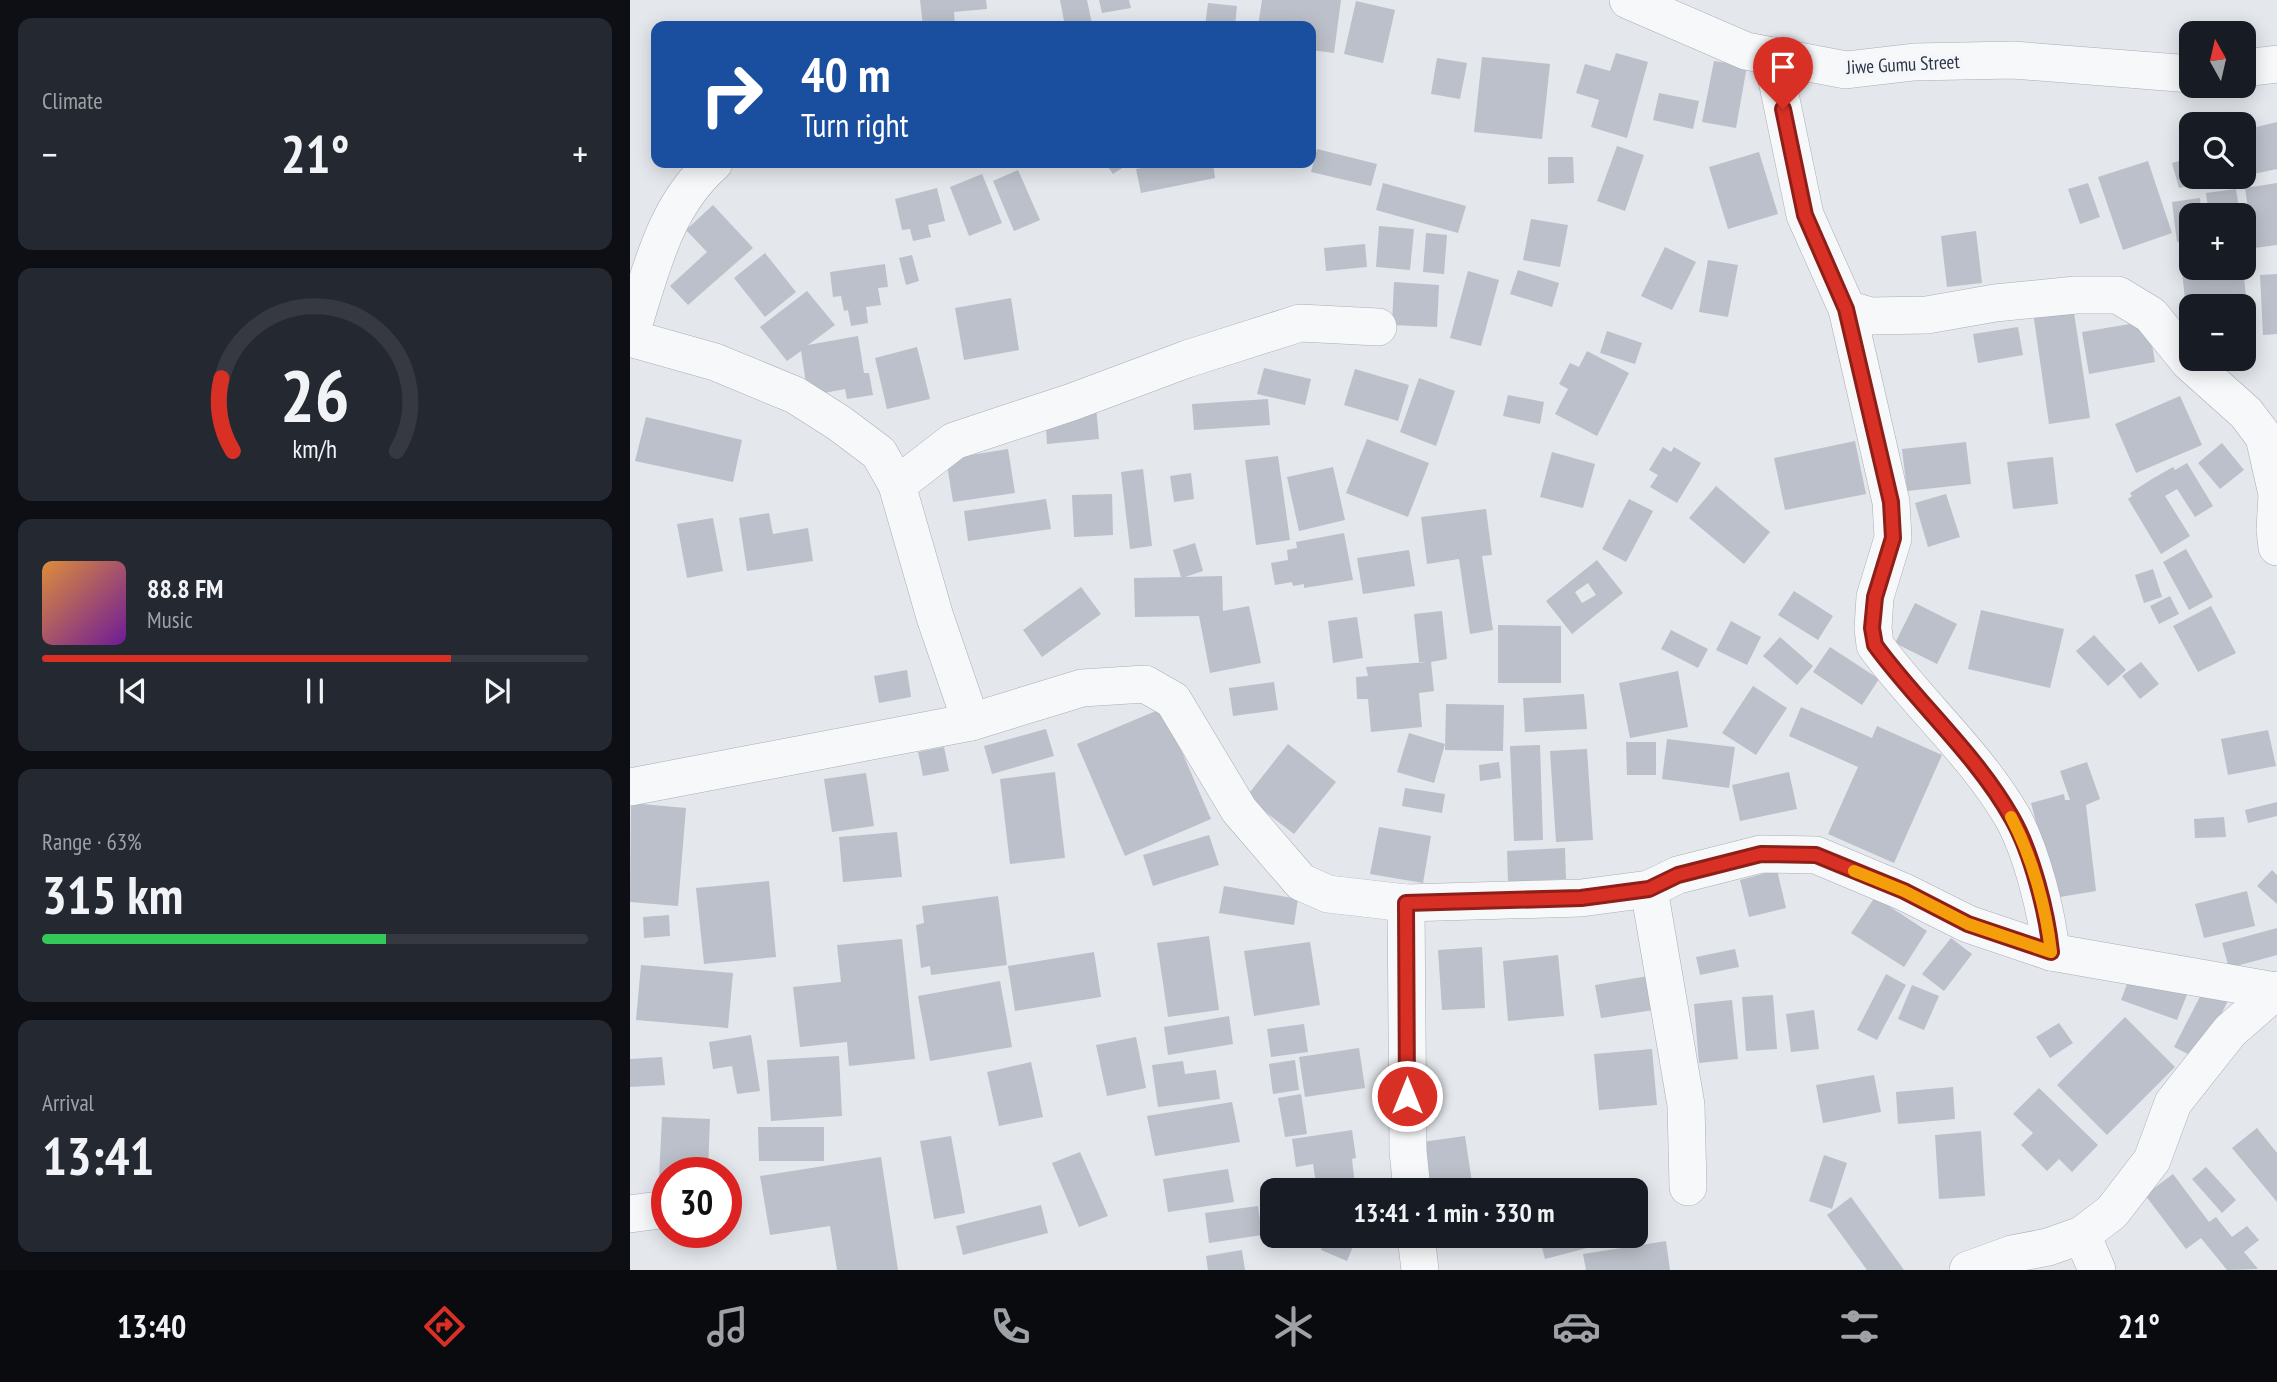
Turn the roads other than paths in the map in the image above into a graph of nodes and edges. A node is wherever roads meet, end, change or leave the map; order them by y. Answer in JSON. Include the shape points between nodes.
{"nodes":[{"id":1,"x":1628,"y":0,"type":"edge"},
{"id":2,"x":1772,"y":56,"type":"junction"},
{"id":3,"x":2277,"y":64,"type":"edge"},
{"id":4,"x":2256,"y":67,"type":"edge"},
{"id":5,"x":2179,"y":73,"type":"edge"},
{"id":6,"x":710,"y":168,"type":"edge"},
{"id":7,"x":1846,"y":309,"type":"junction"},
{"id":8,"x":1378,"y":327,"type":"dead end"},
{"id":9,"x":630,"y":337,"type":"edge"},
{"id":10,"x":897,"y":485,"type":"junction"},
{"id":11,"x":2277,"y":547,"type":"edge"},
{"id":12,"x":971,"y":722,"type":"junction"},
{"id":13,"x":630,"y":787,"type":"edge"},
{"id":14,"x":1649,"y":889,"type":"junction"},
{"id":15,"x":1406,"y":903,"type":"junction"},
{"id":16,"x":2051,"y":952,"type":"junction"},
{"id":17,"x":2276,"y":991,"type":"edge"},
{"id":18,"x":1411,"y":1178,"type":"edge"},
{"id":19,"x":1688,"y":1186,"type":"dead end"},
{"id":20,"x":651,"y":1211,"type":"edge"},
{"id":21,"x":630,"y":1214,"type":"edge"},
{"id":22,"x":2082,"y":1235,"type":"junction"},
{"id":23,"x":1417,"y":1248,"type":"edge"},
{"id":24,"x":1420,"y":1270,"type":"edge"},
{"id":25,"x":1968,"y":1270,"type":"edge"},
{"id":26,"x":2097,"y":1270,"type":"edge"}],
"edges":[{"from":1,"to":2,"type":"street","name":"Jiwe Gumu Street","via":[[1746,51]]},
{"from":2,"to":5,"type":"street","name":"Jiwe Gumu Street","via":[[1846,70],[1914,62],[2013,60]]},
{"from":2,"to":7,"type":"street","via":[[1805,215]]},
{"from":3,"to":4,"type":"street"},
{"from":6,"to":9,"type":"street","via":[[680,201],[665,228]]},
{"from":7,"to":11,"type":"street","via":[[1870,316],[1927,315],[2009,302],[2118,295],[2151,315],[2264,437],[2277,494]]},
{"from":7,"to":16,"type":"street","via":[[1891,502],[1893,538],[1875,597],[1875,645],[1971,760],[2012,818],[2028,852],[2048,922]]},
{"from":8,"to":10,"type":"street","via":[[1300,323],[1187,359],[954,441]]},
{"from":9,"to":10,"type":"street","via":[[715,362],[794,395],[879,453]]},
{"from":10,"to":12,"type":"street"},
{"from":12,"to":13,"type":"street"},
{"from":12,"to":15,"type":"street","via":[[1082,688],[1145,684],[1173,700],[1239,810],[1301,882],[1328,894]]},
{"from":14,"to":15,"type":"street","via":[[1581,898]]},
{"from":14,"to":16,"type":"street","via":[[1678,875],[1761,854],[1816,855],[1904,891],[1968,924]]},
{"from":14,"to":19,"type":"street","via":[[1686,1105]]},
{"from":15,"to":18,"type":"street"},
{"from":16,"to":17,"type":"street"},
{"from":17,"to":22,"type":"street","via":[[2230,1031],[2174,1102],[2152,1160],[2112,1212]]},
{"from":20,"to":21,"type":"street"},
{"from":22,"to":25,"type":"street"},
{"from":22,"to":26,"type":"street"},
{"from":23,"to":24,"type":"street"}]}
